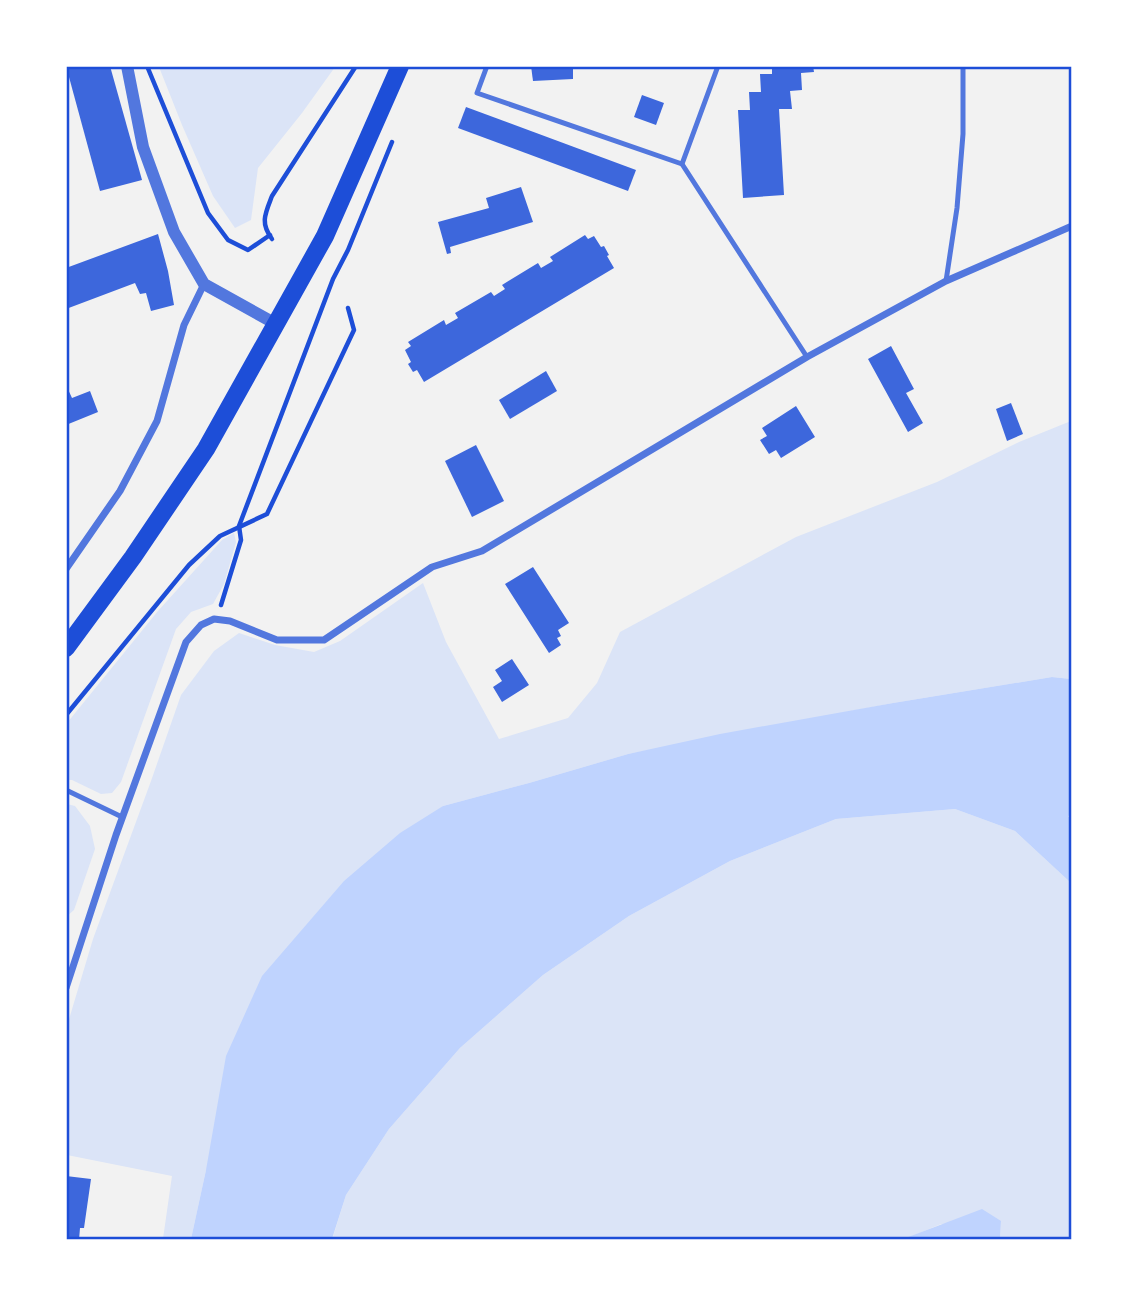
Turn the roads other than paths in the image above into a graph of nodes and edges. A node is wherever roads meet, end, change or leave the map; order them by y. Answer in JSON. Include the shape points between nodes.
{"nodes":[{"id":1,"x":127,"y":66,"type":"edge"},
{"id":2,"x":400,"y":66,"type":"edge"},
{"id":3,"x":487,"y":66,"type":"edge"},
{"id":4,"x":718,"y":66,"type":"edge"},
{"id":5,"x":963,"y":66,"type":"edge"},
{"id":6,"x":682,"y":164,"type":"junction"},
{"id":7,"x":1072,"y":226,"type":"edge"},
{"id":8,"x":946,"y":281,"type":"junction"},
{"id":9,"x":204,"y":284,"type":"junction"},
{"id":10,"x":276,"y":324,"type":"junction"},
{"id":11,"x":807,"y":357,"type":"junction"},
{"id":12,"x":66,"y":569,"type":"edge"},
{"id":13,"x":66,"y":648,"type":"edge"},
{"id":14,"x":66,"y":790,"type":"edge"},
{"id":15,"x":122,"y":817,"type":"junction"},
{"id":16,"x":68,"y":974,"type":"edge"},
{"id":17,"x":66,"y":989,"type":"edge"}],
"edges":[{"from":1,"to":9,"type":"street","via":[[143,147],[174,232]]},
{"from":2,"to":10,"type":"main road","via":[[325,236]]},
{"from":3,"to":6,"type":"lane","via":[[477,93]]},
{"from":4,"to":6,"type":"lane"},
{"from":5,"to":8,"type":"lane","via":[[963,134]]},
{"from":6,"to":11,"type":"lane"},
{"from":7,"to":8,"type":"street"},
{"from":8,"to":11,"type":"street"},
{"from":9,"to":10,"type":"street"},
{"from":9,"to":12,"type":"street","via":[[184,325],[157,421],[120,491]]},
{"from":10,"to":13,"type":"main road","via":[[206,449]]},
{"from":11,"to":15,"type":"street","via":[[482,551],[432,566],[324,640],[276,640],[214,619],[201,625],[186,642]]},
{"from":14,"to":15,"type":"lane"},
{"from":15,"to":16,"type":"street"},
{"from":16,"to":17,"type":"street"}]}
